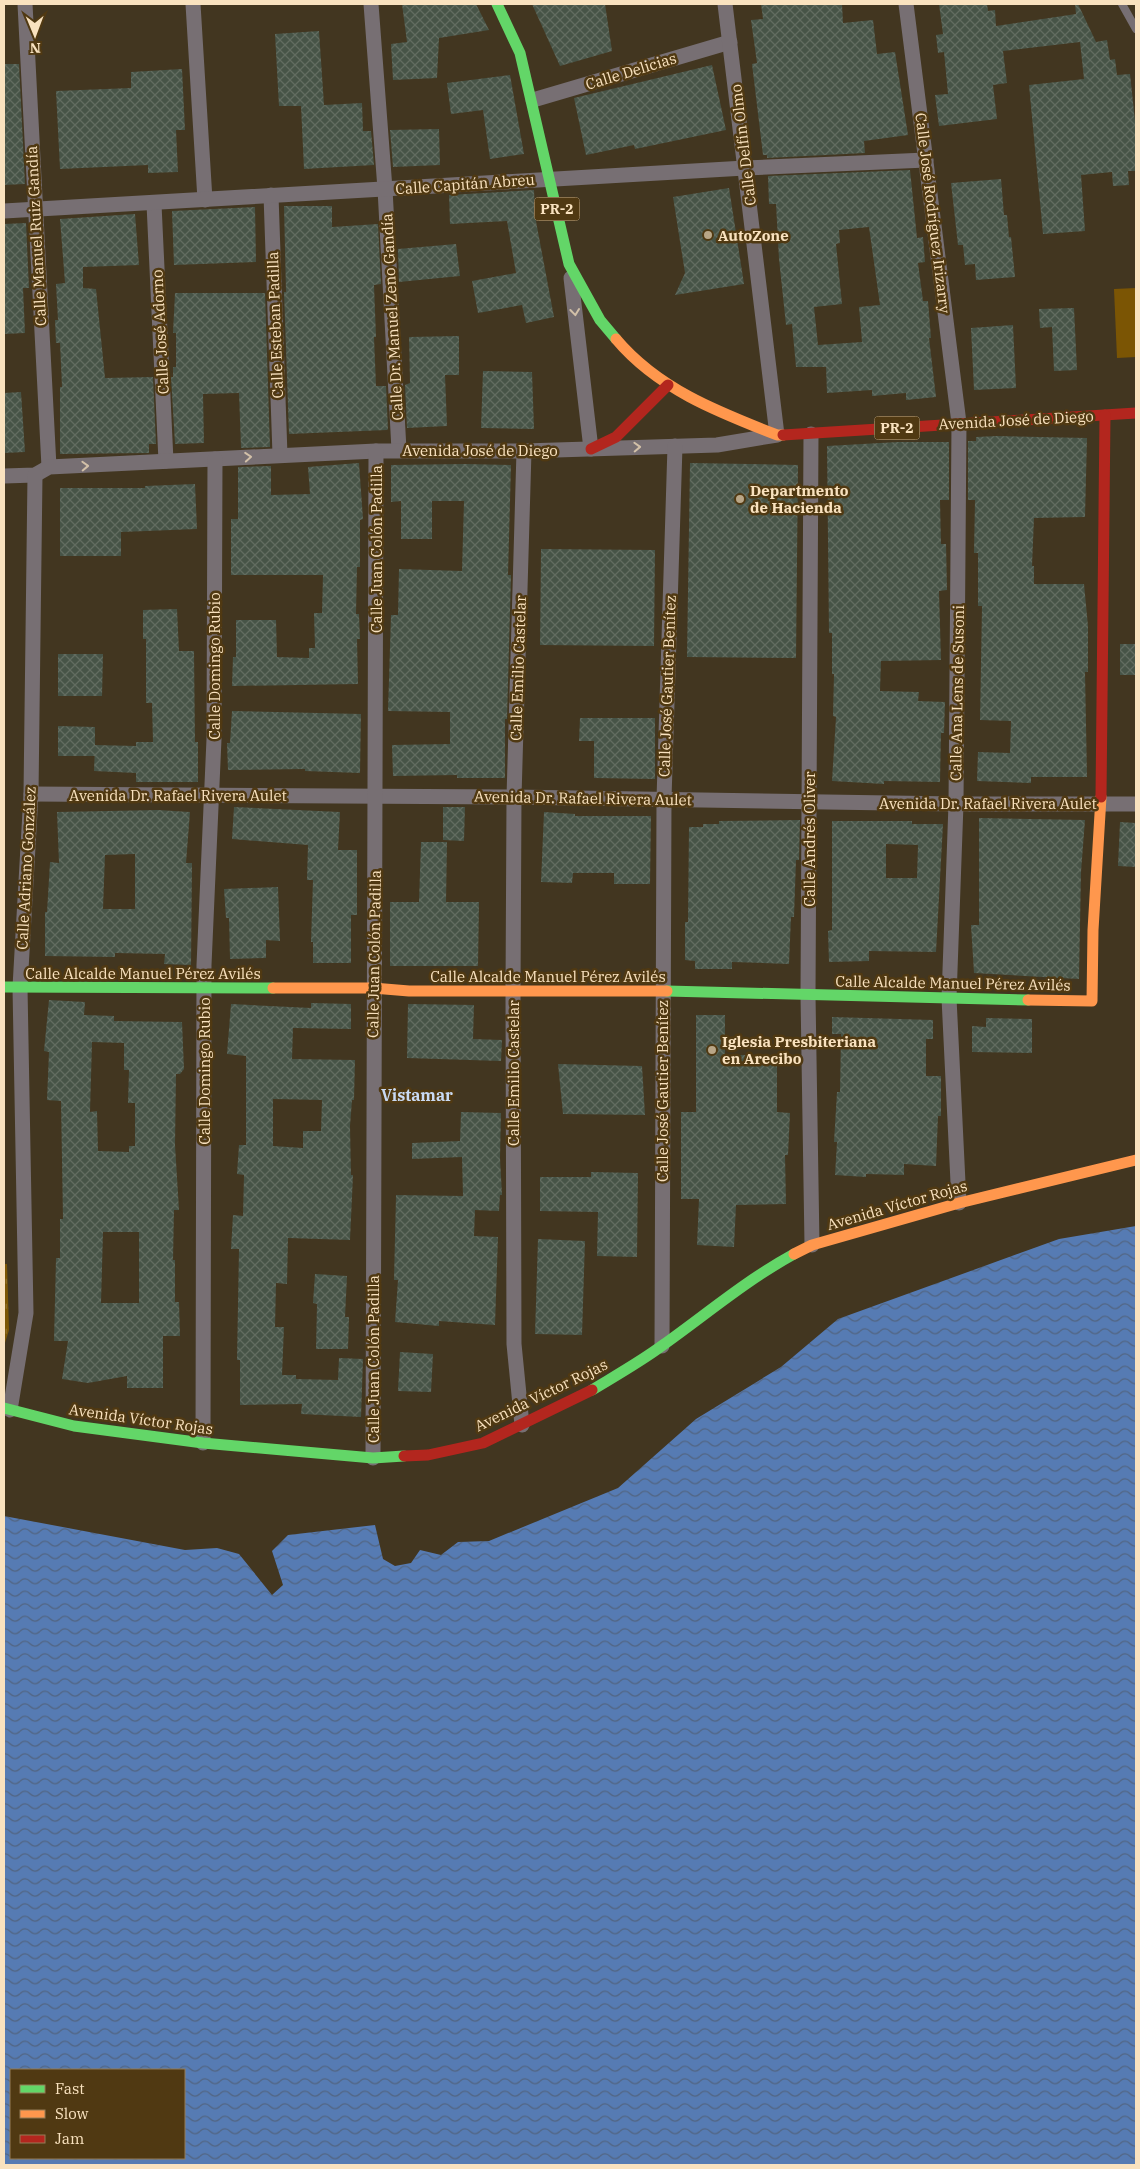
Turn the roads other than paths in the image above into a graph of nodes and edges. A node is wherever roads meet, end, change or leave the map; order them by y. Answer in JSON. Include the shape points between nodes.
{"nodes":[{"id":1,"x":25,"y":4,"type":"edge"},
{"id":2,"x":193,"y":4,"type":"edge"},
{"id":3,"x":371,"y":4,"type":"edge"},
{"id":4,"x":497,"y":4,"type":"edge"},
{"id":5,"x":725,"y":4,"type":"edge"},
{"id":6,"x":906,"y":4,"type":"edge"},
{"id":7,"x":1122,"y":4,"type":"edge"},
{"id":8,"x":1136,"y":29,"type":"edge"},
{"id":9,"x":730,"y":42,"type":"junction"},
{"id":10,"x":533,"y":100,"type":"junction"},
{"id":11,"x":926,"y":160,"type":"junction"},
{"id":12,"x":745,"y":168,"type":"junction"},
{"id":13,"x":551,"y":179,"type":"junction"},
{"id":14,"x":386,"y":189,"type":"junction"},
{"id":15,"x":271,"y":195,"type":"junction"},
{"id":16,"x":205,"y":200,"type":"junction"},
{"id":17,"x":154,"y":204,"type":"junction"},
{"id":18,"x":35,"y":209,"type":"junction"},
{"id":19,"x":4,"y":211,"type":"edge"},
{"id":20,"x":569,"y":264,"type":"junction"},
{"id":21,"x":668,"y":386,"type":"junction"},
{"id":22,"x":1136,"y":413,"type":"edge"},
{"id":23,"x":1105,"y":415,"type":"junction"},
{"id":24,"x":959,"y":423,"type":"junction"},
{"id":25,"x":811,"y":434,"type":"junction"},
{"id":26,"x":777,"y":435,"type":"junction"},
{"id":27,"x":674,"y":446,"type":"junction"},
{"id":28,"x":591,"y":449,"type":"junction"},
{"id":29,"x":399,"y":450,"type":"junction"},
{"id":30,"x":376,"y":451,"type":"junction"},
{"id":31,"x":524,"y":451,"type":"junction"},
{"id":32,"x":280,"y":455,"type":"junction"},
{"id":33,"x":215,"y":459,"type":"junction"},
{"id":34,"x":166,"y":461,"type":"junction"},
{"id":35,"x":49,"y":467,"type":"junction"},
{"id":36,"x":35,"y":475,"type":"junction"},
{"id":37,"x":4,"y":476,"type":"edge"},
{"id":38,"x":30,"y":794,"type":"junction"},
{"id":39,"x":212,"y":795,"type":"junction"},
{"id":40,"x":376,"y":797,"type":"junction"},
{"id":41,"x":514,"y":797,"type":"junction"},
{"id":42,"x":664,"y":799,"type":"junction"},
{"id":43,"x":810,"y":802,"type":"junction"},
{"id":44,"x":956,"y":804,"type":"junction"},
{"id":45,"x":1102,"y":804,"type":"junction"},
{"id":46,"x":1136,"y":804,"type":"edge"},
{"id":47,"x":4,"y":987,"type":"edge"},
{"id":48,"x":20,"y":987,"type":"junction"},
{"id":49,"x":204,"y":988,"type":"junction"},
{"id":50,"x":373,"y":988,"type":"junction"},
{"id":51,"x":662,"y":991,"type":"junction"},
{"id":52,"x":513,"y":992,"type":"junction"},
{"id":53,"x":808,"y":995,"type":"junction"},
{"id":54,"x":949,"y":998,"type":"junction"},
{"id":55,"x":1136,"y":1160,"type":"edge"},
{"id":56,"x":959,"y":1203,"type":"junction"},
{"id":57,"x":812,"y":1245,"type":"junction"},
{"id":58,"x":662,"y":1346,"type":"junction"},
{"id":59,"x":7,"y":1409,"type":"edge"},
{"id":60,"x":522,"y":1425,"type":"junction"},
{"id":61,"x":203,"y":1443,"type":"junction"},
{"id":62,"x":373,"y":1458,"type":"junction"}],
"edges":[{"from":1,"to":18,"type":"street","name":"Calle Manuel Ruiz Gandía"},
{"from":2,"to":16,"type":"street"},
{"from":3,"to":14,"type":"street","name":"Calle Dr. Manuel Zeno Gandía"},
{"from":4,"to":10,"type":"street","number":"PR-2","via":[[520,53]]},
{"from":5,"to":9,"type":"street","name":"Calle Delfín Olmo"},
{"from":6,"to":11,"type":"street","name":"Calle José Rodríguez Irizarry"},
{"from":7,"to":8,"type":"lane"},
{"from":9,"to":10,"type":"street","name":"Calle Delicias"},
{"from":9,"to":12,"type":"street","name":"Calle Delfín Olmo"},
{"from":10,"to":13,"type":"street","number":"PR-2"},
{"from":11,"to":12,"type":"street","name":"Calle Capitán Abreu"},
{"from":11,"to":24,"type":"street","name":"Calle José Rodríguez Irizarry"},
{"from":12,"to":13,"type":"street","name":"Calle Capitán Abreu"},
{"from":12,"to":26,"type":"street","name":"Calle Delfín Olmo"},
{"from":13,"to":14,"type":"street","name":"Calle Capitán Abreu"},
{"from":13,"to":20,"type":"street","number":"PR-2"},
{"from":14,"to":15,"type":"street","name":"Calle Capitán Abreu"},
{"from":14,"to":29,"type":"street","name":"Calle Dr. Manuel Zeno Gandía"},
{"from":15,"to":16,"type":"street","name":"Calle Capitán Abreu"},
{"from":15,"to":32,"type":"street","name":"Calle Esteban Padilla"},
{"from":16,"to":17,"type":"street","name":"Calle Capitán Abreu"},
{"from":17,"to":18,"type":"street","name":"Calle Capitán Abreu"},
{"from":17,"to":34,"type":"street","name":"Calle José Adorno"},
{"from":18,"to":19,"type":"street","name":"Calle Capitán Abreu"},
{"from":18,"to":35,"type":"street","name":"Calle Manuel Ruiz Gandía"},
{"from":20,"to":21,"type":"street","number":"PR-2","via":[[600,320],[627,352]]},
{"from":20,"to":28,"type":"street","one_way":true},
{"from":21,"to":26,"type":"street","name":"Avenida José de Diego","number":"PR-2","via":[[714,410]]},
{"from":21,"to":28,"type":"street","via":[[616,438]]},
{"from":22,"to":23,"type":"street","name":"Avenida José de Diego","number":"PR-2"},
{"from":23,"to":24,"type":"street","name":"Avenida José de Diego","number":"PR-2"},
{"from":23,"to":45,"type":"street"},
{"from":24,"to":25,"type":"street","name":"Avenida José de Diego","number":"PR-2"},
{"from":24,"to":44,"type":"street","name":"Calle Ana Lens de Susoni"},
{"from":25,"to":26,"type":"street","name":"Avenida José de Diego","number":"PR-2"},
{"from":25,"to":43,"type":"street","name":"Calle Andrés Oliver"},
{"from":26,"to":27,"type":"street","name":"Avenida José de Diego","via":[[717,445]]},
{"from":28,"to":27,"type":"street","name":"Avenida José de Diego","one_way":true},
{"from":27,"to":42,"type":"street","name":"Calle José Gautier Benítez"},
{"from":28,"to":31,"type":"street","name":"Avenida José de Diego"},
{"from":29,"to":30,"type":"street","name":"Avenida José de Diego"},
{"from":29,"to":31,"type":"street","name":"Avenida José de Diego"},
{"from":30,"to":32,"type":"street","name":"Avenida José de Diego"},
{"from":30,"to":40,"type":"street","name":"Calle Juan Colón Padilla"},
{"from":31,"to":41,"type":"street","name":"Calle Emilio Castelar"},
{"from":33,"to":32,"type":"street","name":"Avenida José de Diego","one_way":true},
{"from":33,"to":34,"type":"street","name":"Avenida José de Diego"},
{"from":33,"to":39,"type":"street","name":"Calle Domingo Rubio"},
{"from":35,"to":34,"type":"street","name":"Avenida José de Diego","one_way":true},
{"from":35,"to":36,"type":"street","name":"Avenida José de Diego"},
{"from":36,"to":37,"type":"street","name":"Avenida José de Diego"},
{"from":36,"to":38,"type":"street","name":"Calle Adriano González"},
{"from":38,"to":39,"type":"street","name":"Avenida Dr. Rafael Rivera Aulet"},
{"from":38,"to":48,"type":"street","name":"Calle Adriano González"},
{"from":39,"to":40,"type":"street","name":"Avenida Dr. Rafael Rivera Aulet"},
{"from":39,"to":49,"type":"street","name":"Calle Domingo Rubio"},
{"from":40,"to":41,"type":"street","name":"Avenida Dr. Rafael Rivera Aulet"},
{"from":40,"to":50,"type":"street","name":"Calle Juan Colón Padilla"},
{"from":41,"to":42,"type":"street","name":"Avenida Dr. Rafael Rivera Aulet"},
{"from":41,"to":52,"type":"street","name":"Calle Emilio Castelar"},
{"from":42,"to":43,"type":"street","name":"Avenida Dr. Rafael Rivera Aulet"},
{"from":42,"to":51,"type":"street","name":"Calle José Gautier Benítez"},
{"from":43,"to":44,"type":"street","name":"Avenida Dr. Rafael Rivera Aulet"},
{"from":43,"to":53,"type":"street","name":"Calle Andrés Oliver"},
{"from":44,"to":45,"type":"street","name":"Avenida Dr. Rafael Rivera Aulet"},
{"from":44,"to":54,"type":"street","name":"Calle Ana Lens de Susoni"},
{"from":45,"to":46,"type":"street","name":"Avenida Dr. Rafael Rivera Aulet"},
{"from":45,"to":54,"type":"street","name":"Calle Alcalde Manuel Pérez Avilés","via":[[1093,930],[1092,1000]]},
{"from":47,"to":48,"type":"street","name":"Calle Alcalde Manuel Pérez Avilés"},
{"from":48,"to":49,"type":"street","name":"Calle Alcalde Manuel Pérez Avilés"},
{"from":48,"to":59,"type":"street","name":"Calle Adriano González","via":[[26,1312]]},
{"from":49,"to":50,"type":"street","name":"Calle Alcalde Manuel Pérez Avilés"},
{"from":49,"to":61,"type":"street","name":"Calle Domingo Rubio"},
{"from":50,"to":52,"type":"street","name":"Calle Alcalde Manuel Pérez Avilés"},
{"from":50,"to":62,"type":"street","name":"Calle Juan Colón Padilla"},
{"from":51,"to":52,"type":"street","name":"Calle Alcalde Manuel Pérez Avilés"},
{"from":51,"to":53,"type":"street","name":"Calle Alcalde Manuel Pérez Avilés"},
{"from":51,"to":58,"type":"street","name":"Calle José Gautier Benítez"},
{"from":52,"to":60,"type":"street","name":"Calle Emilio Castelar","via":[[514,1344]]},
{"from":53,"to":54,"type":"street","name":"Calle Alcalde Manuel Pérez Avilés"},
{"from":53,"to":57,"type":"street","name":"Calle Andrés Oliver"},
{"from":54,"to":56,"type":"street","name":"Calle Ana Lens de Susoni"},
{"from":55,"to":56,"type":"street","name":"Avenida Víctor Rojas"},
{"from":56,"to":57,"type":"street","name":"Avenida Víctor Rojas"},
{"from":57,"to":58,"type":"street","name":"Avenida Víctor Rojas","via":[[763,1271]]},
{"from":58,"to":60,"type":"street","name":"Avenida Víctor Rojas","via":[[592,1390]]},
{"from":59,"to":61,"type":"street","name":"Avenida Víctor Rojas","via":[[74,1426]]},
{"from":60,"to":62,"type":"street","name":"Avenida Víctor Rojas","via":[[482,1443],[428,1455]]},
{"from":61,"to":62,"type":"street","name":"Avenida Víctor Rojas"}]}
